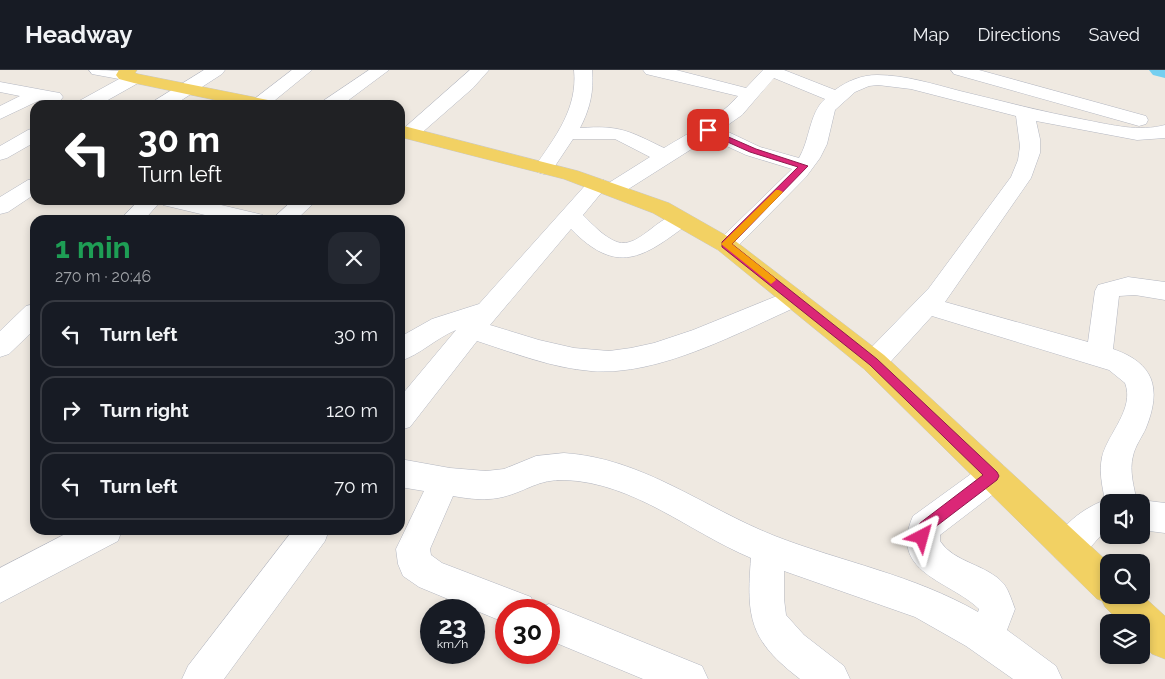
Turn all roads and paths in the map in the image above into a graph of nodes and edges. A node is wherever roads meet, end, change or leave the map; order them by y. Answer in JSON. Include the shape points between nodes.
{"nodes":[{"id":1,"x":98,"y":70,"type":"edge"},
{"id":2,"x":216,"y":70,"type":"edge"},
{"id":3,"x":303,"y":70,"type":"edge"},
{"id":4,"x":380,"y":70,"type":"edge"},
{"id":5,"x":480,"y":70,"type":"edge"},
{"id":6,"x":583,"y":70,"type":"edge"},
{"id":7,"x":652,"y":70,"type":"edge"},
{"id":8,"x":771,"y":70,"type":"edge"},
{"id":9,"x":960,"y":70,"type":"edge"},
{"id":10,"x":129,"y":74,"type":"edge"},
{"id":11,"x":862,"y":75,"type":"edge"},
{"id":12,"x":0,"y":86,"type":"edge"},
{"id":13,"x":187,"y":89,"type":"junction"},
{"id":14,"x":750,"y":94,"type":"junction"},
{"id":15,"x":836,"y":97,"type":"junction"},
{"id":16,"x":33,"y":100,"type":"edge"},
{"id":17,"x":93,"y":100,"type":"edge"},
{"id":18,"x":170,"y":100,"type":"edge"},
{"id":19,"x":243,"y":100,"type":"edge"},
{"id":20,"x":268,"y":100,"type":"edge"},
{"id":21,"x":337,"y":100,"type":"edge"},
{"id":22,"x":30,"y":101,"type":"edge"},
{"id":23,"x":1024,"y":112,"type":"junction"},
{"id":24,"x":0,"y":113,"type":"edge"},
{"id":25,"x":1165,"y":129,"type":"edge"},
{"id":26,"x":708,"y":130,"type":"junction"},
{"id":27,"x":405,"y":132,"type":"edge"},
{"id":28,"x":567,"y":134,"type":"junction"},
{"id":29,"x":30,"y":137,"type":"edge"},
{"id":30,"x":0,"y":154,"type":"edge"},
{"id":31,"x":665,"y":156,"type":"junction"},
{"id":32,"x":804,"y":166,"type":"junction"},
{"id":33,"x":544,"y":168,"type":"junction"},
{"id":34,"x":604,"y":187,"type":"junction"},
{"id":35,"x":30,"y":188,"type":"edge"},
{"id":36,"x":146,"y":205,"type":"edge"},
{"id":37,"x":218,"y":205,"type":"edge"},
{"id":38,"x":300,"y":205,"type":"edge"},
{"id":39,"x":0,"y":207,"type":"edge"},
{"id":40,"x":246,"y":208,"type":"edge"},
{"id":41,"x":136,"y":215,"type":"edge"},
{"id":42,"x":288,"y":215,"type":"edge"},
{"id":43,"x":570,"y":215,"type":"junction"},
{"id":44,"x":680,"y":218,"type":"junction"},
{"id":45,"x":726,"y":244,"type":"junction"},
{"id":46,"x":1165,"y":291,"type":"edge"},
{"id":47,"x":794,"y":298,"type":"junction"},
{"id":48,"x":928,"y":306,"type":"junction"},
{"id":49,"x":30,"y":318,"type":"edge"},
{"id":50,"x":480,"y":320,"type":"junction"},
{"id":51,"x":405,"y":341,"type":"edge"},
{"id":52,"x":0,"y":347,"type":"edge"},
{"id":53,"x":1090,"y":352,"type":"junction"},
{"id":54,"x":874,"y":362,"type":"junction"},
{"id":55,"x":405,"y":412,"type":"edge"},
{"id":56,"x":405,"y":474,"type":"edge"},
{"id":57,"x":993,"y":476,"type":"junction"},
{"id":58,"x":445,"y":480,"type":"junction"},
{"id":59,"x":1120,"y":494,"type":"edge"},
{"id":60,"x":1150,"y":516,"type":"edge"},
{"id":61,"x":1100,"y":518,"type":"edge"},
{"id":62,"x":1165,"y":518,"type":"edge"},
{"id":63,"x":97,"y":535,"type":"edge"},
{"id":64,"x":309,"y":535,"type":"edge"},
{"id":65,"x":1068,"y":548,"type":"junction"},
{"id":66,"x":768,"y":550,"type":"junction"},
{"id":67,"x":1100,"y":578,"type":"edge"},
{"id":68,"x":0,"y":586,"type":"edge"},
{"id":69,"x":495,"y":601,"type":"edge"},
{"id":70,"x":1126,"y":604,"type":"edge"},
{"id":71,"x":560,"y":626,"type":"edge"},
{"id":72,"x":983,"y":634,"type":"junction"},
{"id":73,"x":1165,"y":641,"type":"edge"},
{"id":74,"x":201,"y":679,"type":"edge"},
{"id":75,"x":689,"y":679,"type":"edge"},
{"id":76,"x":831,"y":679,"type":"edge"},
{"id":77,"x":1043,"y":679,"type":"edge"}],
"edges":[{"from":1,"to":10,"type":"street"},
{"from":2,"to":13,"type":"street"},
{"from":3,"to":20,"type":"street"},
{"from":4,"to":21,"type":"street"},
{"from":5,"to":27,"type":"street","via":[[467,84]]},
{"from":6,"to":28,"type":"street","via":[[579,112]]},
{"from":7,"to":14,"type":"street"},
{"from":8,"to":14,"type":"street"},
{"from":8,"to":15,"type":"street"},
{"from":9,"to":25,"type":"street"},
{"from":10,"to":13,"type":"main road"},
{"from":10,"to":17,"type":"street"},
{"from":11,"to":15,"type":"street"},
{"from":11,"to":23,"type":"street"},
{"from":12,"to":16,"type":"street","via":[[46,95]]},
{"from":13,"to":18,"type":"street"},
{"from":13,"to":19,"type":"main road"},
{"from":14,"to":26,"type":"street","via":[[735,111]]},
{"from":15,"to":32,"type":"street","via":[[826,108],[816,144]]},
{"from":22,"to":24,"type":"street"},
{"from":23,"to":25,"type":"street","via":[[1137,134],[1159,134]]},
{"from":23,"to":48,"type":"street","via":[[1032,150],[1028,164]]},
{"from":26,"to":31,"type":"street"},
{"from":26,"to":32,"type":"street","via":[[753,151]]},
{"from":27,"to":33,"type":"main road"},
{"from":28,"to":31,"type":"street","via":[[614,133]]},
{"from":28,"to":33,"type":"street"},
{"from":29,"to":30,"type":"street"},
{"from":31,"to":34,"type":"street"},
{"from":32,"to":45,"type":"street"},
{"from":33,"to":34,"type":"main road"},
{"from":34,"to":43,"type":"street"},
{"from":34,"to":44,"type":"main road"},
{"from":35,"to":39,"type":"street"},
{"from":36,"to":41,"type":"street"},
{"from":37,"to":40,"type":"street"},
{"from":38,"to":42,"type":"street"},
{"from":43,"to":44,"type":"street","via":[[604,247],[620,251],[636,249]]},
{"from":43,"to":50,"type":"street"},
{"from":44,"to":45,"type":"main road"},
{"from":45,"to":47,"type":"main road"},
{"from":46,"to":53,"type":"street","via":[[1116,286],[1107,291],[1100,348]]},
{"from":47,"to":50,"type":"street","via":[[663,351],[609,361],[552,354]]},
{"from":47,"to":54,"type":"main road"},
{"from":48,"to":53,"type":"street"},
{"from":48,"to":54,"type":"street"},
{"from":49,"to":52,"type":"street"},
{"from":50,"to":51,"type":"street","via":[[448,321]]},
{"from":50,"to":55,"type":"street"},
{"from":53,"to":59,"type":"street","via":[[1122,363],[1138,377],[1141,400],[1118,453],[1115,468]]},
{"from":54,"to":57,"type":"main road"},
{"from":56,"to":58,"type":"street"},
{"from":57,"to":65,"type":"main road"},
{"from":57,"to":72,"type":"street","via":[[925,527],[922,537],[925,551],[937,563],[992,596],[997,609],[994,621]]},
{"from":58,"to":66,"type":"street","via":[[484,486],[501,484],[531,471],[555,466],[608,473],[660,492]]},
{"from":58,"to":69,"type":"street","via":[[413,549],[415,564],[432,575]]},
{"from":60,"to":62,"type":"street"},
{"from":61,"to":65,"type":"street"},
{"from":63,"to":68,"type":"street"},
{"from":64,"to":74,"type":"street"},
{"from":65,"to":67,"type":"main road"},
{"from":66,"to":72,"type":"street","via":[[908,597]]},
{"from":66,"to":76,"type":"street","via":[[768,612],[773,626],[781,638]]},
{"from":70,"to":73,"type":"main road"},
{"from":71,"to":75,"type":"street"},
{"from":72,"to":77,"type":"street"}]}
